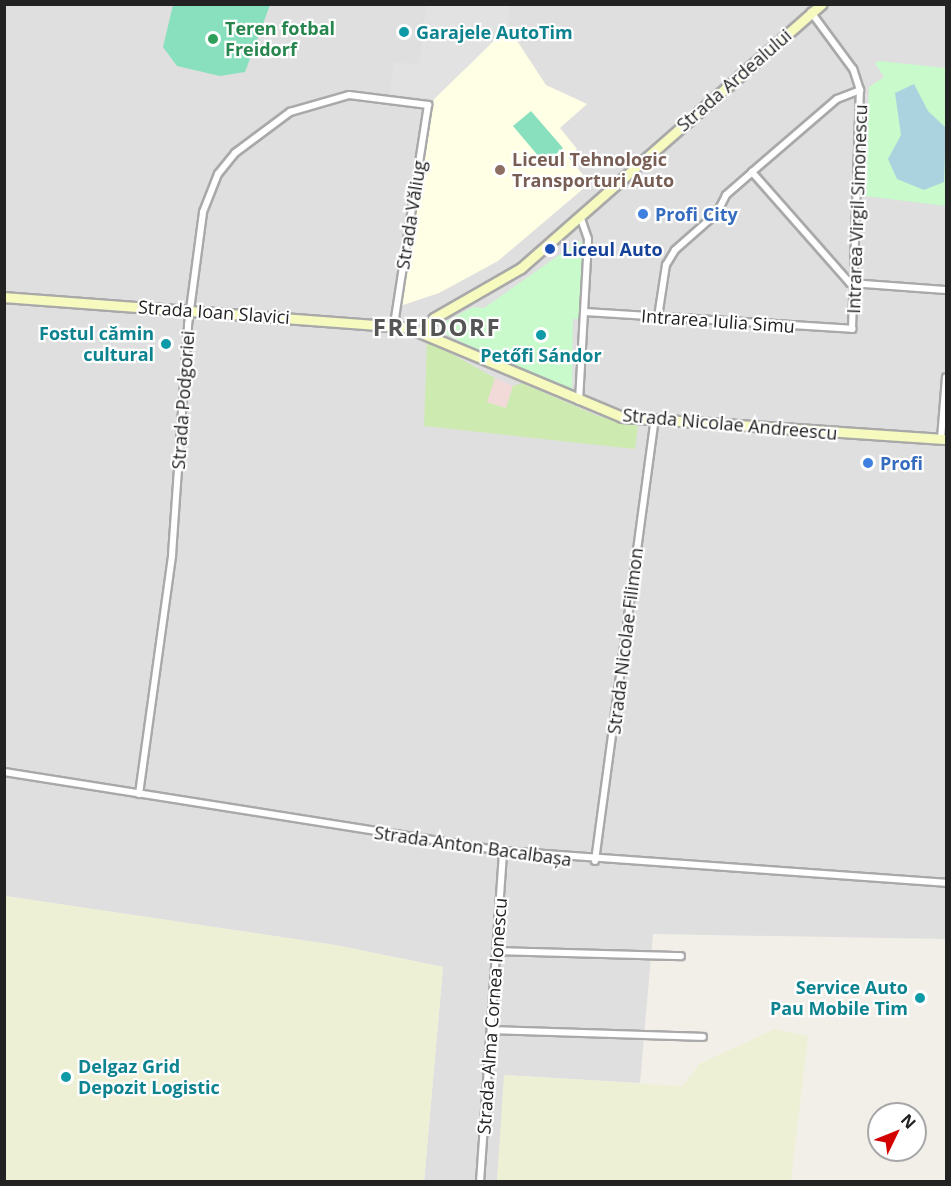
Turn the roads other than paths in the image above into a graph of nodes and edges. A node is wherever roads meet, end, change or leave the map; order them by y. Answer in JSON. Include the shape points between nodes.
{"nodes":[{"id":1,"x":820,"y":4,"type":"edge"},
{"id":2,"x":811,"y":12,"type":"junction"},
{"id":3,"x":860,"y":90,"type":"junction"},
{"id":4,"x":428,"y":105,"type":"joint"},
{"id":5,"x":752,"y":172,"type":"junction"},
{"id":6,"x":580,"y":216,"type":"junction"},
{"id":7,"x":856,"y":283,"type":"junction"},
{"id":8,"x":946,"y":290,"type":"edge"},
{"id":9,"x":4,"y":297,"type":"edge"},
{"id":10,"x":191,"y":310,"type":"junction"},
{"id":11,"x":584,"y":312,"type":"junction"},
{"id":12,"x":658,"y":317,"type":"junction"},
{"id":13,"x":394,"y":325,"type":"junction"},
{"id":14,"x":852,"y":329,"type":"joint"},
{"id":15,"x":423,"y":331,"type":"junction"},
{"id":16,"x":946,"y":377,"type":"edge"},
{"id":17,"x":579,"y":401,"type":"junction"},
{"id":18,"x":654,"y":422,"type":"junction"},
{"id":19,"x":944,"y":439,"type":"edge"},
{"id":20,"x":4,"y":772,"type":"edge"},
{"id":21,"x":139,"y":794,"type":"junction"},
{"id":22,"x":503,"y":851,"type":"junction"},
{"id":23,"x":595,"y":861,"type":"junction"},
{"id":24,"x":946,"y":883,"type":"edge"},
{"id":25,"x":497,"y":951,"type":"junction"},
{"id":26,"x":681,"y":956,"type":"dead end"},
{"id":27,"x":493,"y":1030,"type":"junction"},
{"id":28,"x":703,"y":1037,"type":"dead end"},
{"id":29,"x":480,"y":1182,"type":"edge"}],
"edges":[{"from":1,"to":2,"type":"main road","name":"Strada Ardealului"},
{"from":2,"to":3,"type":"street","via":[[853,69]]},
{"from":2,"to":6,"type":"main road","name":"Strada Ardealului"},
{"from":3,"to":5,"type":"street","via":[[837,99]]},
{"from":3,"to":7,"type":"street","name":"Intrarea Virgil Simonescu"},
{"from":4,"to":10,"type":"street","name":"Strada Podgoriei","via":[[365,95],[333,98],[290,111],[249,138],[218,174],[208,197]]},
{"from":4,"to":13,"type":"street","name":"Strada Văliug"},
{"from":5,"to":7,"type":"street","via":[[846,280]]},
{"from":5,"to":12,"type":"street","via":[[669,257]]},
{"from":6,"to":11,"type":"street","via":[[588,239]]},
{"from":6,"to":15,"type":"main road","name":"Strada Ardealului","via":[[514,273],[434,318]]},
{"from":7,"to":8,"type":"street"},
{"from":7,"to":14,"type":"street","name":"Intrarea Virgil Simonescu"},
{"from":9,"to":10,"type":"main road","name":"Strada Ioan Slavici"},
{"from":10,"to":13,"type":"main road","name":"Strada Ioan Slavici"},
{"from":10,"to":21,"type":"street","name":"Strada Podgoriei","via":[[172,555]]},
{"from":11,"to":12,"type":"street","name":"Intrarea Iulia Simu"},
{"from":11,"to":17,"type":"street"},
{"from":12,"to":14,"type":"street","name":"Intrarea Iulia Simu"},
{"from":13,"to":15,"type":"main road","name":"Strada Ioan Slavici"},
{"from":15,"to":17,"type":"main road","name":"Strada Nicolae Andreescu"},
{"from":16,"to":19,"type":"street"},
{"from":17,"to":18,"type":"main road","name":"Strada Nicolae Andreescu","via":[[612,415]]},
{"from":18,"to":19,"type":"main road","name":"Strada Nicolae Andreescu"},
{"from":18,"to":23,"type":"street","name":"Strada Nicolae Filimon"},
{"from":20,"to":21,"type":"street","name":"Strada Anton Bacalbașa"},
{"from":21,"to":22,"type":"street","name":"Strada Anton Bacalbașa"},
{"from":22,"to":23,"type":"street","name":"Strada Anton Bacalbașa"},
{"from":22,"to":25,"type":"street","name":"Strada Alma Cornea Ionescu"},
{"from":23,"to":24,"type":"street","name":"Strada Anton Bacalbașa"},
{"from":25,"to":26,"type":"street"},
{"from":25,"to":27,"type":"street","name":"Strada Alma Cornea Ionescu"},
{"from":27,"to":28,"type":"street"},
{"from":27,"to":29,"type":"street","name":"Strada Alma Cornea Ionescu"}]}
